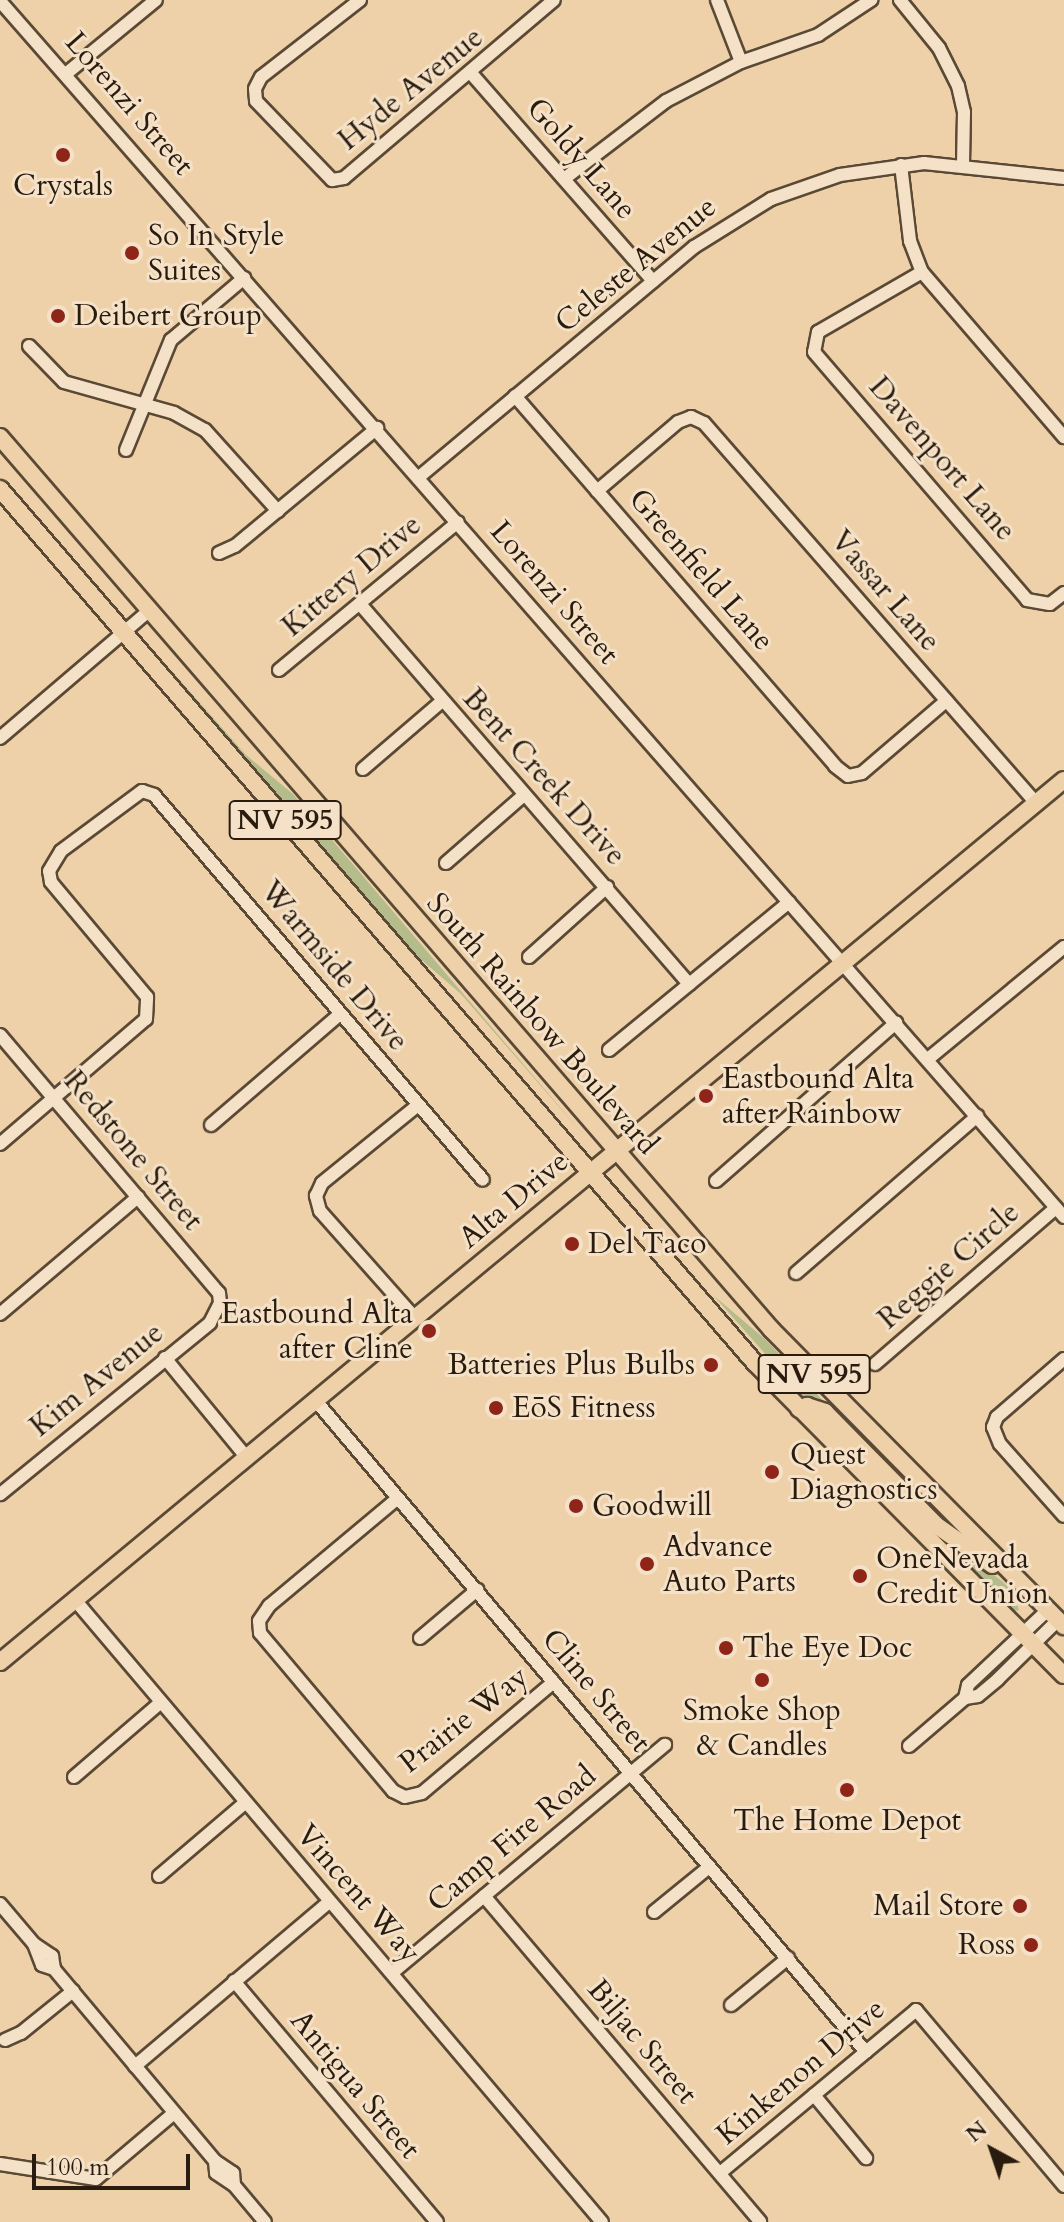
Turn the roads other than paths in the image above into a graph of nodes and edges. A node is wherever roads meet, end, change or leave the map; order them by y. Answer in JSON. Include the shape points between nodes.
{"nodes":[{"id":1,"x":156,"y":0,"type":"edge"},
{"id":2,"x":360,"y":0,"type":"edge"},
{"id":3,"x":554,"y":0,"type":"edge"},
{"id":4,"x":717,"y":0,"type":"edge"},
{"id":5,"x":871,"y":0,"type":"edge"},
{"id":6,"x":900,"y":0,"type":"edge"},
{"id":7,"x":2,"y":2,"type":"edge"},
{"id":8,"x":741,"y":62,"type":"junction"},
{"id":9,"x":470,"y":72,"type":"junction"},
{"id":10,"x":67,"y":73,"type":"junction"},
{"id":11,"x":963,"y":164,"type":"junction"},
{"id":12,"x":901,"y":165,"type":"junction"},
{"id":13,"x":1064,"y":178,"type":"edge"},
{"id":14,"x":564,"y":179,"type":"junction"},
{"id":15,"x":922,"y":272,"type":"junction"},
{"id":16,"x":244,"y":278,"type":"junction"},
{"id":17,"x":653,"y":281,"type":"junction"},
{"id":18,"x":29,"y":346,"type":"dead end"},
{"id":19,"x":515,"y":396,"type":"junction"},
{"id":20,"x":145,"y":405,"type":"junction"},
{"id":21,"x":377,"y":428,"type":"junction"},
{"id":22,"x":0,"y":437,"type":"edge"},
{"id":23,"x":1064,"y":437,"type":"edge"},
{"id":24,"x":0,"y":449,"type":"edge"},
{"id":25,"x":126,"y":450,"type":"dead end"},
{"id":26,"x":24,"y":465,"type":"junction"},
{"id":27,"x":419,"y":477,"type":"junction"},
{"id":28,"x":0,"y":489,"type":"edge"},
{"id":29,"x":597,"y":491,"type":"junction"},
{"id":30,"x":278,"y":511,"type":"junction"},
{"id":31,"x":458,"y":522,"type":"junction"},
{"id":32,"x":219,"y":553,"type":"dead end"},
{"id":33,"x":1064,"y":593,"type":"edge"},
{"id":34,"x":360,"y":604,"type":"junction"},
{"id":35,"x":150,"y":610,"type":"junction"},
{"id":36,"x":123,"y":633,"type":"junction"},
{"id":37,"x":279,"y":670,"type":"dead end"},
{"id":38,"x":442,"y":701,"type":"junction"},
{"id":39,"x":946,"y":701,"type":"junction"},
{"id":40,"x":0,"y":738,"type":"edge"},
{"id":41,"x":363,"y":769,"type":"dead end"},
{"id":42,"x":1064,"y":780,"type":"edge"},
{"id":43,"x":524,"y":795,"type":"junction"},
{"id":44,"x":1036,"y":803,"type":"junction"},
{"id":45,"x":446,"y":863,"type":"dead end"},
{"id":46,"x":607,"y":887,"type":"junction"},
{"id":47,"x":789,"y":902,"type":"junction"},
{"id":48,"x":1064,"y":947,"type":"edge"},
{"id":49,"x":529,"y":957,"type":"dead end"},
{"id":50,"x":843,"y":963,"type":"junction"},
{"id":51,"x":689,"y":984,"type":"junction"},
{"id":52,"x":340,"y":1014,"type":"junction"},
{"id":53,"x":896,"y":1023,"type":"junction"},
{"id":54,"x":0,"y":1035,"type":"edge"},
{"id":55,"x":609,"y":1050,"type":"dead end"},
{"id":56,"x":928,"y":1059,"type":"junction"},
{"id":57,"x":54,"y":1099,"type":"junction"},
{"id":58,"x":418,"y":1105,"type":"junction"},
{"id":59,"x":977,"y":1116,"type":"junction"},
{"id":60,"x":211,"y":1125,"type":"dead end"},
{"id":61,"x":0,"y":1144,"type":"edge"},
{"id":62,"x":615,"y":1153,"type":"junction"},
{"id":63,"x":590,"y":1174,"type":"junction"},
{"id":64,"x":483,"y":1180,"type":"dead end"},
{"id":65,"x":716,"y":1181,"type":"dead end"},
{"id":66,"x":138,"y":1197,"type":"junction"},
{"id":67,"x":1060,"y":1212,"type":"edge"},
{"id":68,"x":796,"y":1273,"type":"dead end"},
{"id":69,"x":220,"y":1303,"type":"joint"},
{"id":70,"x":0,"y":1314,"type":"edge"},
{"id":71,"x":415,"y":1318,"type":"junction"},
{"id":72,"x":165,"y":1358,"type":"junction"},
{"id":73,"x":1064,"y":1359,"type":"edge"},
{"id":74,"x":875,"y":1364,"type":"dead end"},
{"id":75,"x":316,"y":1401,"type":"junction"},
{"id":76,"x":799,"y":1409,"type":"junction"},
{"id":77,"x":247,"y":1458,"type":"junction"},
{"id":78,"x":0,"y":1494,"type":"edge"},
{"id":79,"x":398,"y":1498,"type":"junction"},
{"id":80,"x":1064,"y":1516,"type":"edge"},
{"id":81,"x":1019,"y":1582,"type":"junction"},
{"id":82,"x":477,"y":1590,"type":"junction"},
{"id":83,"x":75,"y":1600,"type":"junction"},
{"id":84,"x":1057,"y":1619,"type":"edge"},
{"id":85,"x":420,"y":1638,"type":"dead end"},
{"id":86,"x":1029,"y":1640,"type":"junction"},
{"id":87,"x":0,"y":1662,"type":"edge"},
{"id":88,"x":1064,"y":1675,"type":"edge"},
{"id":89,"x":554,"y":1682,"type":"junction"},
{"id":90,"x":160,"y":1703,"type":"junction"},
{"id":91,"x":665,"y":1745,"type":"dead end"},
{"id":92,"x":909,"y":1746,"type":"dead end"},
{"id":93,"x":631,"y":1774,"type":"junction"},
{"id":94,"x":74,"y":1777,"type":"dead end"},
{"id":95,"x":246,"y":1802,"type":"junction"},
{"id":96,"x":709,"y":1867,"type":"junction"},
{"id":97,"x":159,"y":1876,"type":"dead end"},
{"id":98,"x":484,"y":1896,"type":"junction"},
{"id":99,"x":329,"y":1902,"type":"junction"},
{"id":100,"x":0,"y":1904,"type":"edge"},
{"id":101,"x":654,"y":1912,"type":"dead end"},
{"id":102,"x":788,"y":1958,"type":"junction"},
{"id":103,"x":392,"y":1973,"type":"junction"},
{"id":104,"x":234,"y":1981,"type":"junction"},
{"id":105,"x":73,"y":1991,"type":"junction"},
{"id":106,"x":731,"y":2005,"type":"dead end"},
{"id":107,"x":5,"y":2040,"type":"dead end"},
{"id":108,"x":866,"y":2052,"type":"junction"},
{"id":109,"x":135,"y":2066,"type":"junction"},
{"id":110,"x":814,"y":2095,"type":"junction"},
{"id":111,"x":174,"y":2113,"type":"junction"},
{"id":112,"x":866,"y":2158,"type":"dead end"},
{"id":113,"x":0,"y":2164,"type":"edge"},
{"id":114,"x":720,"y":2173,"type":"junction"},
{"id":115,"x":1064,"y":2186,"type":"edge"},
{"id":116,"x":265,"y":2222,"type":"edge"},
{"id":117,"x":437,"y":2222,"type":"edge"},
{"id":118,"x":602,"y":2222,"type":"edge"},
{"id":119,"x":760,"y":2222,"type":"edge"}],
"edges":[{"from":1,"to":10,"type":"street"},
{"from":2,"to":9,"type":"street","name":"Hyde Avenue","via":[[261,77],[255,89],[256,101],[332,180],[344,178]]},
{"from":3,"to":9,"type":"street","name":"Hyde Avenue"},
{"from":4,"to":8,"type":"street"},
{"from":5,"to":8,"type":"street","via":[[818,35]]},
{"from":6,"to":11,"type":"street","via":[[939,48],[958,86],[964,112]]},
{"from":7,"to":10,"type":"street","name":"Lorenzi Street"},
{"from":8,"to":14,"type":"street","via":[[638,119]]},
{"from":9,"to":14,"type":"street","name":"Goldy Lane"},
{"from":10,"to":16,"type":"street","name":"Lorenzi Street"},
{"from":11,"to":12,"type":"street","name":"Celeste Avenue"},
{"from":11,"to":13,"type":"street","name":"Celeste Avenue"},
{"from":12,"to":15,"type":"street","via":[[910,241]]},
{"from":12,"to":17,"type":"street","name":"Celeste Avenue","via":[[840,175],[771,199],[720,228]]},
{"from":14,"to":17,"type":"street","name":"Goldy Lane"},
{"from":15,"to":23,"type":"street"},
{"from":15,"to":33,"type":"street","name":"Davenport Lane","via":[[824,328],[813,342],[818,361],[1027,600],[1039,606]]},
{"from":16,"to":20,"type":"street","via":[[171,340]]},
{"from":16,"to":21,"type":"street","name":"Lorenzi Street"},
{"from":17,"to":19,"type":"street","name":"Celeste Avenue"},
{"from":18,"to":20,"type":"street","via":[[64,382]]},
{"from":19,"to":27,"type":"street","name":"Celeste Avenue"},
{"from":19,"to":29,"type":"street","name":"Greenfield Lane"},
{"from":20,"to":25,"type":"street"},
{"from":20,"to":30,"type":"street","via":[[205,430]]},
{"from":21,"to":27,"type":"street","name":"Lorenzi Street"},
{"from":21,"to":30,"type":"street"},
{"from":22,"to":26,"type":"main road","name":"South Rainbow Boulevard","number":"NV 595"},
{"from":24,"to":26,"type":"main road"},
{"from":26,"to":35,"type":"main road","name":"South Rainbow Boulevard","number":"NV 595"},
{"from":27,"to":31,"type":"street","name":"Lorenzi Street"},
{"from":28,"to":36,"type":"main road","name":"South Rainbow Boulevard","number":"NV 595"},
{"from":29,"to":39,"type":"street","name":"Vassar Lane","via":[[678,422],[691,417],[714,433]]},
{"from":29,"to":39,"type":"street","name":"Greenfield Lane","via":[[848,776],[862,773]]},
{"from":30,"to":32,"type":"street"},
{"from":31,"to":34,"type":"street","name":"Kittery Drive"},
{"from":31,"to":47,"type":"street","name":"Lorenzi Street"},
{"from":34,"to":37,"type":"street","name":"Kittery Drive"},
{"from":34,"to":38,"type":"street","name":"Bent Creek Drive"},
{"from":35,"to":36,"type":"street"},
{"from":35,"to":62,"type":"main road","name":"South Rainbow Boulevard","number":"NV 595"},
{"from":36,"to":40,"type":"street"},
{"from":36,"to":63,"type":"main road","name":"South Rainbow Boulevard","number":"NV 595"},
{"from":38,"to":41,"type":"street"},
{"from":38,"to":43,"type":"street","name":"Bent Creek Drive"},
{"from":39,"to":44,"type":"street","name":"Vassar Lane"},
{"from":42,"to":44,"type":"main road","name":"Alta Drive"},
{"from":43,"to":45,"type":"street"},
{"from":43,"to":46,"type":"street","name":"Bent Creek Drive"},
{"from":44,"to":50,"type":"main road","name":"Alta Drive"},
{"from":46,"to":49,"type":"street"},
{"from":46,"to":51,"type":"street","name":"Bent Creek Drive"},
{"from":47,"to":50,"type":"street","name":"Lorenzi Street"},
{"from":47,"to":51,"type":"street"},
{"from":48,"to":56,"type":"street"},
{"from":50,"to":53,"type":"street","name":"Lorenzi Street"},
{"from":50,"to":62,"type":"main road","name":"Alta Drive"},
{"from":51,"to":55,"type":"street"},
{"from":52,"to":57,"type":"street","name":"Warmside Drive","via":[[154,795],[142,791],[61,851],[49,871],[51,882],[147,997],[149,1007],[136,1029]]},
{"from":52,"to":58,"type":"street","name":"Warmside Drive"},
{"from":52,"to":60,"type":"street"},
{"from":53,"to":56,"type":"street","name":"Lorenzi Street"},
{"from":53,"to":65,"type":"street"},
{"from":54,"to":57,"type":"street","name":"Redstone Street"},
{"from":56,"to":59,"type":"street","name":"Lorenzi Street"},
{"from":57,"to":61,"type":"street"},
{"from":57,"to":66,"type":"street","name":"Redstone Street"},
{"from":58,"to":64,"type":"street","name":"Warmside Drive"},
{"from":58,"to":71,"type":"street","via":[[322,1183],[316,1196],[320,1211]]},
{"from":59,"to":67,"type":"street","name":"Lorenzi Street"},
{"from":59,"to":68,"type":"street"},
{"from":62,"to":63,"type":"main road","name":"Alta Drive"},
{"from":62,"to":81,"type":"main road","name":"South Rainbow Boulevard","number":"NV 595","via":[[782,1341]]},
{"from":63,"to":71,"type":"main road","name":"Alta Drive"},
{"from":63,"to":76,"type":"main road","name":"South Rainbow Boulevard","number":"NV 595"},
{"from":66,"to":69,"type":"street","name":"Redstone Street","via":[[219,1293]]},
{"from":66,"to":70,"type":"street"},
{"from":67,"to":74,"type":"street","name":"Reggie Circle"},
{"from":69,"to":72,"type":"street","name":"Kim Avenue","via":[[210,1323]]},
{"from":71,"to":75,"type":"main road","name":"Alta Drive"},
{"from":72,"to":77,"type":"street"},
{"from":72,"to":78,"type":"street","name":"Kim Avenue"},
{"from":73,"to":80,"type":"street","via":[[993,1427],[1000,1444]]},
{"from":75,"to":77,"type":"main road","name":"Alta Drive"},
{"from":75,"to":79,"type":"street","name":"Cline Street"},
{"from":76,"to":81,"type":"main road","via":[[825,1412],[936,1525]]},
{"from":76,"to":86,"type":"main road","name":"South Rainbow Boulevard","number":"NV 595"},
{"from":77,"to":83,"type":"main road","name":"Alta Drive"},
{"from":79,"to":82,"type":"street","name":"Cline Street"},
{"from":79,"to":89,"type":"street","name":"Prairie Way","via":[[269,1606],[259,1621],[260,1633],[393,1791],[405,1797],[422,1793]]},
{"from":81,"to":84,"type":"main road","name":"South Rainbow Boulevard","number":"NV 595"},
{"from":82,"to":85,"type":"street"},
{"from":82,"to":89,"type":"street","name":"Cline Street"},
{"from":83,"to":87,"type":"main road","name":"Alta Drive"},
{"from":83,"to":90,"type":"street","name":"Vincent Way"},
{"from":84,"to":86,"type":"street"},
{"from":86,"to":88,"type":"main road","name":"South Rainbow Boulevard","number":"NV 595"},
{"from":86,"to":92,"type":"street","via":[[968,1685],[965,1698]]},
{"from":89,"to":93,"type":"street","name":"Cline Street"},
{"from":90,"to":94,"type":"street"},
{"from":90,"to":95,"type":"street","name":"Vincent Way"},
{"from":91,"to":93,"type":"street","name":"Camp Fire Road"},
{"from":93,"to":96,"type":"street","name":"Cline Street"},
{"from":93,"to":98,"type":"street","name":"Camp Fire Road"},
{"from":95,"to":97,"type":"street"},
{"from":95,"to":99,"type":"street","name":"Vincent Way"},
{"from":96,"to":101,"type":"street"},
{"from":96,"to":102,"type":"street","name":"Cline Street"},
{"from":98,"to":103,"type":"street","name":"Camp Fire Road"},
{"from":98,"to":114,"type":"street","name":"Biljac Street"},
{"from":99,"to":103,"type":"street","name":"Vincent Way"},
{"from":99,"to":104,"type":"street"},
{"from":100,"to":105,"type":"street","via":[[34,1944],[35,1956]]},
{"from":102,"to":106,"type":"street"},
{"from":102,"to":108,"type":"street","name":"Cline Street"},
{"from":103,"to":118,"type":"street","name":"Vincent Way"},
{"from":104,"to":109,"type":"street"},
{"from":104,"to":117,"type":"street","name":"Antigua Street"},
{"from":105,"to":107,"type":"street"},
{"from":105,"to":109,"type":"street"},
{"from":108,"to":110,"type":"street","name":"Kinkenon Drive"},
{"from":108,"to":115,"type":"street","name":"Kinkenon Drive","via":[[916,2010]]},
{"from":109,"to":111,"type":"street"},
{"from":110,"to":112,"type":"street"},
{"from":110,"to":114,"type":"street","name":"Kinkenon Drive"},
{"from":111,"to":113,"type":"street","via":[[96,2179]]},
{"from":111,"to":116,"type":"street","via":[[215,2161],[216,2173],[234,2185]]},
{"from":114,"to":119,"type":"street","name":"Biljac Street"}]}
